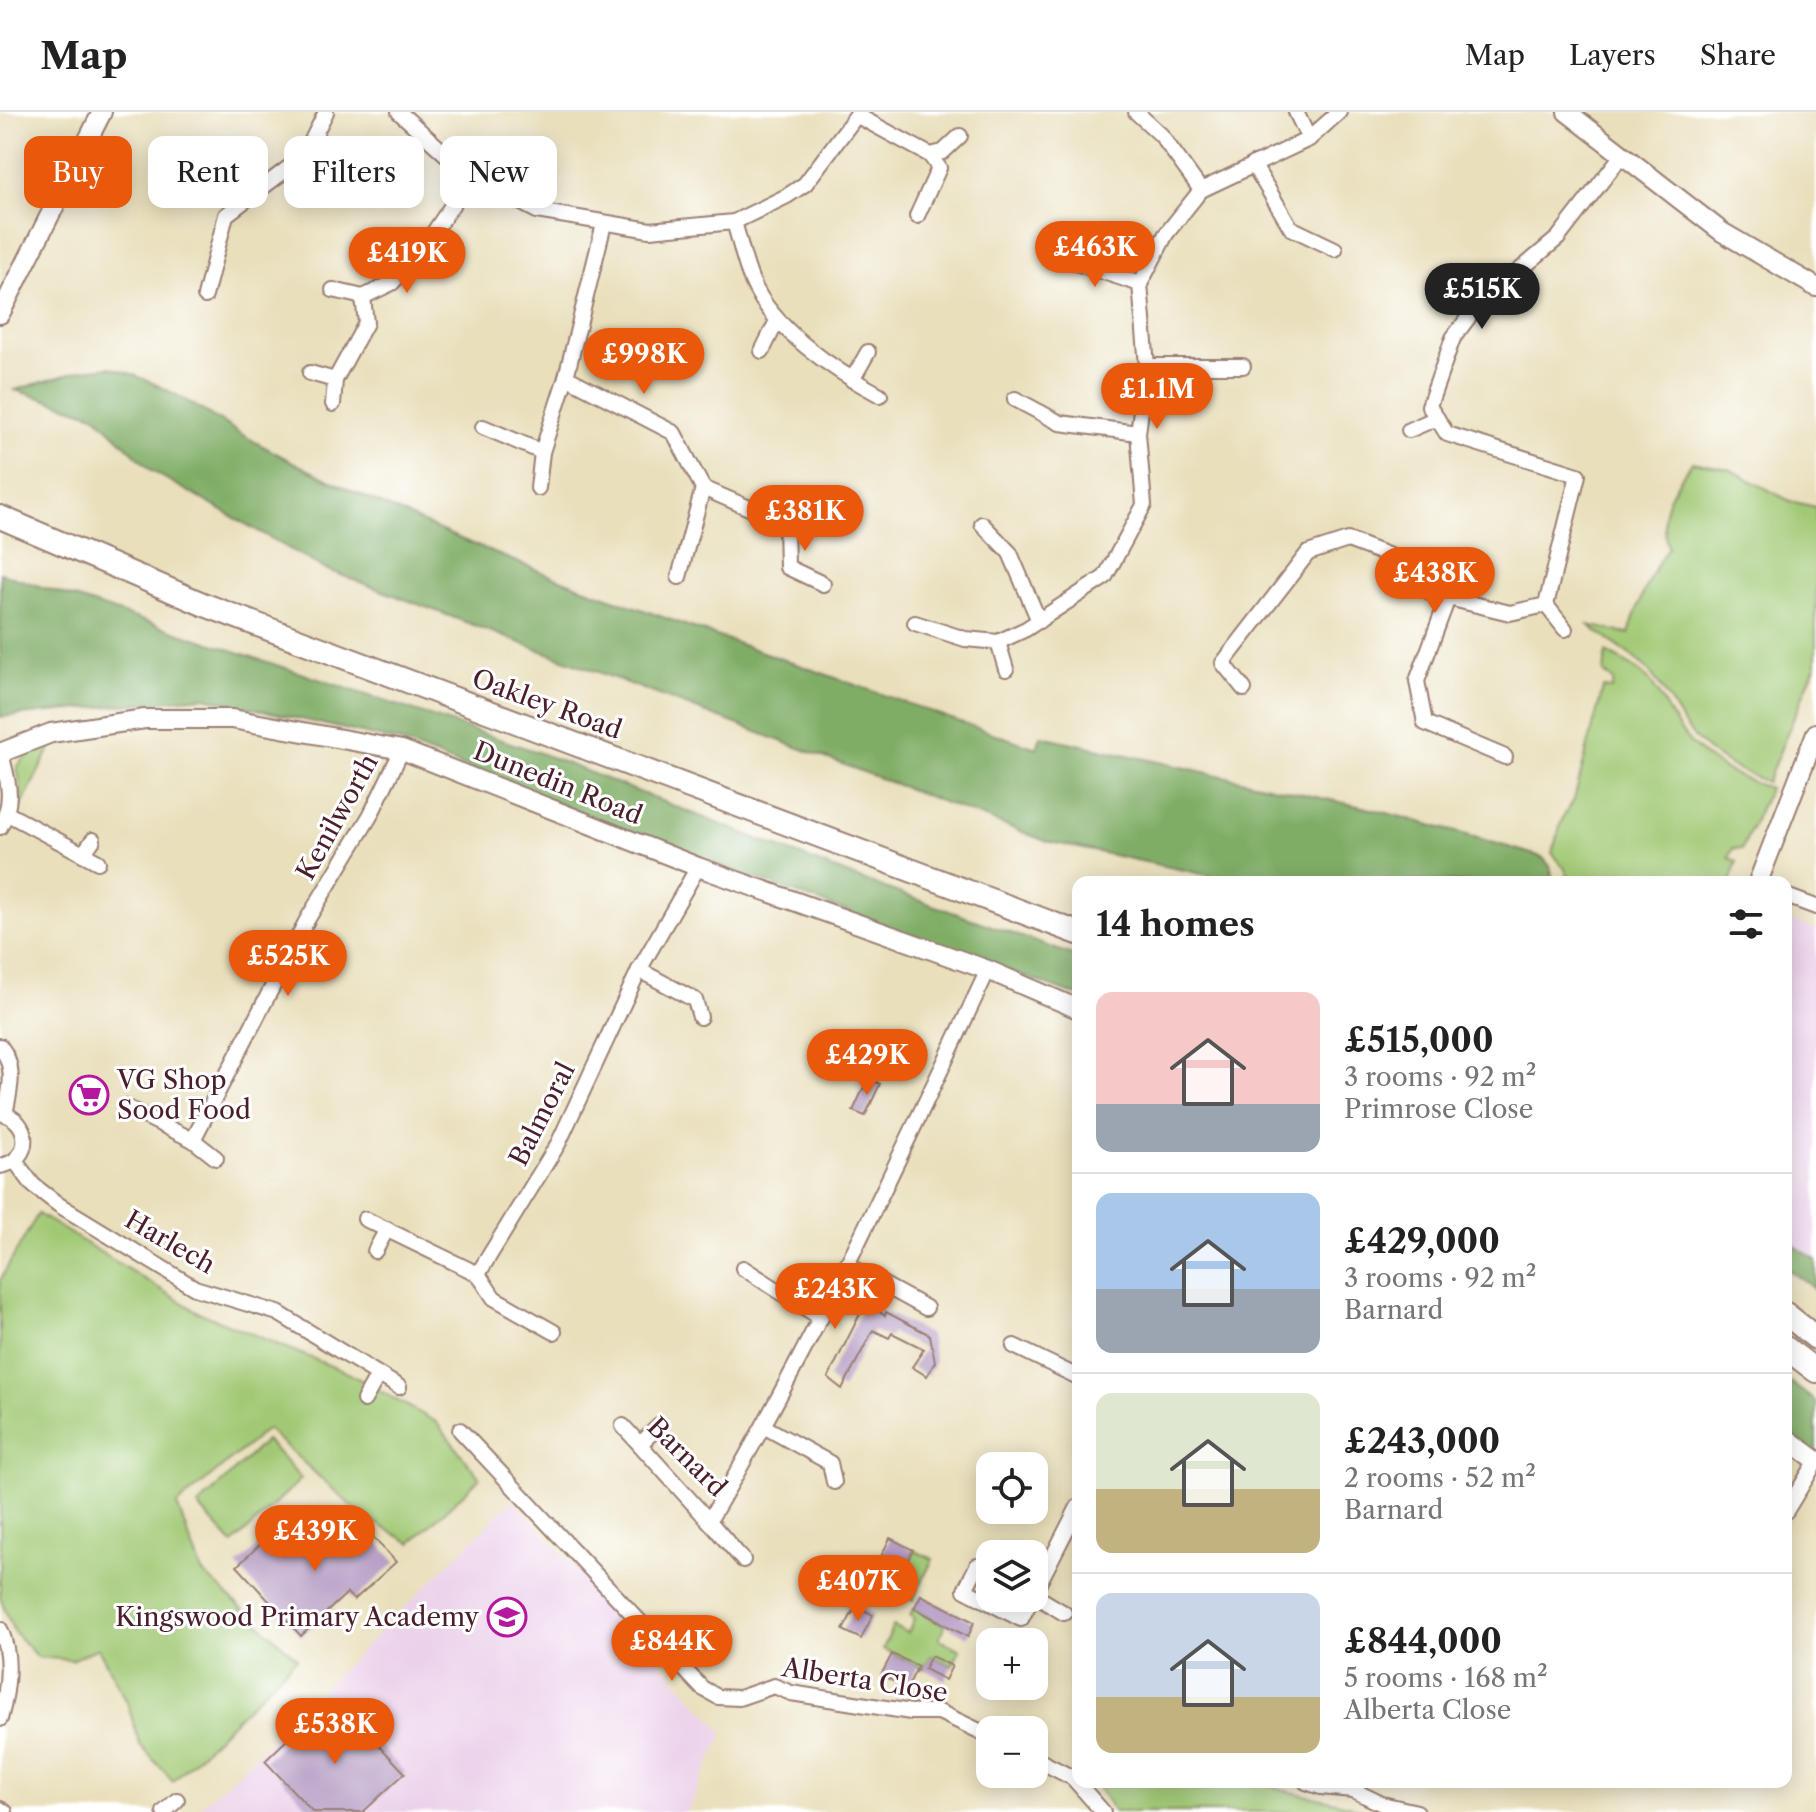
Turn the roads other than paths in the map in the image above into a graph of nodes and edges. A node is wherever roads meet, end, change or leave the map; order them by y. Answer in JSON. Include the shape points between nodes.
{"nodes":[{"id":1,"x":102,"y":112,"type":"edge"},
{"id":2,"x":326,"y":112,"type":"edge"},
{"id":3,"x":399,"y":112,"type":"edge"},
{"id":4,"x":1136,"y":112,"type":"edge"},
{"id":5,"x":1296,"y":112,"type":"edge"},
{"id":6,"x":1339,"y":112,"type":"edge"},
{"id":7,"x":1567,"y":112,"type":"edge"},
{"id":8,"x":859,"y":114,"type":"edge"},
{"id":9,"x":960,"y":136,"type":"dead end"},
{"id":10,"x":1309,"y":139,"type":"junction"},
{"id":11,"x":440,"y":149,"type":"edge"},
{"id":12,"x":930,"y":155,"type":"junction"},
{"id":13,"x":1622,"y":155,"type":"junction"},
{"id":14,"x":1253,"y":164,"type":"junction"},
{"id":15,"x":1201,"y":190,"type":"junction"},
{"id":16,"x":450,"y":208,"type":"edge"},
{"id":17,"x":531,"y":208,"type":"edge"},
{"id":18,"x":917,"y":216,"type":"dead end"},
{"id":19,"x":734,"y":222,"type":"junction"},
{"id":20,"x":604,"y":224,"type":"junction"},
{"id":21,"x":1335,"y":249,"type":"dead end"},
{"id":22,"x":1061,"y":258,"type":"dead end"},
{"id":23,"x":1140,"y":284,"type":"junction"},
{"id":24,"x":1816,"y":287,"type":"edge"},
{"id":25,"x":333,"y":290,"type":"dead end"},
{"id":26,"x":205,"y":296,"type":"dead end"},
{"id":27,"x":363,"y":297,"type":"junction"},
{"id":28,"x":0,"y":314,"type":"edge"},
{"id":29,"x":777,"y":321,"type":"junction"},
{"id":30,"x":762,"y":351,"type":"dead end"},
{"id":31,"x":868,"y":352,"type":"dead end"},
{"id":32,"x":1147,"y":366,"type":"junction"},
{"id":33,"x":1243,"y":366,"type":"dead end"},
{"id":34,"x":310,"y":373,"type":"dead end"},
{"id":35,"x":566,"y":377,"type":"junction"},
{"id":36,"x":335,"y":380,"type":"junction"},
{"id":37,"x":852,"y":380,"type":"junction"},
{"id":38,"x":880,"y":395,"type":"dead end"},
{"id":39,"x":1015,"y":399,"type":"dead end"},
{"id":40,"x":333,"y":404,"type":"dead end"},
{"id":41,"x":1437,"y":418,"type":"junction"},
{"id":42,"x":483,"y":427,"type":"dead end"},
{"id":43,"x":1409,"y":430,"type":"dead end"},
{"id":44,"x":1138,"y":433,"type":"junction"},
{"id":45,"x":542,"y":452,"type":"junction"},
{"id":46,"x":538,"y":488,"type":"dead end"},
{"id":47,"x":703,"y":488,"type":"junction"},
{"id":48,"x":813,"y":504,"type":"dead end"},
{"id":49,"x":0,"y":517,"type":"edge"},
{"id":50,"x":786,"y":524,"type":"junction"},
{"id":51,"x":982,"y":524,"type":"dead end"},
{"id":52,"x":679,"y":577,"type":"dead end"},
{"id":53,"x":823,"y":584,"type":"dead end"},
{"id":54,"x":1448,"y":598,"type":"junction"},
{"id":55,"x":1546,"y":605,"type":"junction"},
{"id":56,"x":1039,"y":621,"type":"junction"},
{"id":57,"x":915,"y":623,"type":"dead end"},
{"id":58,"x":1565,"y":629,"type":"dead end"},
{"id":59,"x":998,"y":642,"type":"junction"},
{"id":60,"x":1006,"y":669,"type":"dead end"},
{"id":61,"x":1244,"y":689,"type":"dead end"},
{"id":62,"x":1816,"y":733,"type":"edge"},
{"id":63,"x":402,"y":750,"type":"junction"},
{"id":64,"x":0,"y":753,"type":"edge"},
{"id":65,"x":1505,"y":757,"type":"dead end"},
{"id":66,"x":8,"y":814,"type":"junction"},
{"id":67,"x":0,"y":827,"type":"edge"},
{"id":68,"x":93,"y":840,"type":"dead end"},
{"id":69,"x":83,"y":854,"type":"junction"},
{"id":70,"x":98,"y":862,"type":"dead end"},
{"id":71,"x":698,"y":867,"type":"junction"},
{"id":72,"x":1760,"y":876,"type":"edge"},
{"id":73,"x":1792,"y":898,"type":"edge"},
{"id":74,"x":1816,"y":907,"type":"edge"},
{"id":75,"x":1072,"y":931,"type":"edge"},
{"id":76,"x":639,"y":970,"type":"junction"},
{"id":77,"x":988,"y":970,"type":"junction"},
{"id":78,"x":1072,"y":1006,"type":"edge"},
{"id":79,"x":700,"y":1017,"type":"dead end"},
{"id":80,"x":0,"y":1046,"type":"edge"},
{"id":81,"x":126,"y":1107,"type":"dead end"},
{"id":82,"x":2,"y":1114,"type":"edge"},
{"id":83,"x":193,"y":1140,"type":"junction"},
{"id":84,"x":216,"y":1158,"type":"dead end"},
{"id":85,"x":7,"y":1164,"type":"edge"},
{"id":86,"x":365,"y":1219,"type":"dead end"},
{"id":87,"x":387,"y":1229,"type":"junction"},
{"id":88,"x":375,"y":1251,"type":"dead end"},
{"id":89,"x":846,"y":1264,"type":"junction"},
{"id":90,"x":743,"y":1268,"type":"dead end"},
{"id":91,"x":478,"y":1274,"type":"junction"},
{"id":92,"x":926,"y":1308,"type":"dead end"},
{"id":93,"x":821,"y":1318,"type":"junction"},
{"id":94,"x":1792,"y":1319,"type":"edge"},
{"id":95,"x":554,"y":1332,"type":"dead end"},
{"id":96,"x":1816,"y":1338,"type":"edge"},
{"id":97,"x":1014,"y":1346,"type":"dead end"},
{"id":98,"x":1792,"y":1353,"type":"edge"},
{"id":99,"x":1816,"y":1371,"type":"edge"},
{"id":100,"x":1072,"y":1374,"type":"edge"},
{"id":101,"x":378,"y":1375,"type":"junction"},
{"id":102,"x":399,"y":1387,"type":"dead end"},
{"id":103,"x":364,"y":1400,"type":"dead end"},
{"id":104,"x":660,"y":1425,"type":"dead end"},
{"id":105,"x":623,"y":1426,"type":"dead end"},
{"id":106,"x":765,"y":1427,"type":"junction"},
{"id":107,"x":460,"y":1430,"type":"dead end"},
{"id":108,"x":1792,"y":1443,"type":"edge"},
{"id":109,"x":640,"y":1444,"type":"junction"},
{"id":110,"x":1816,"y":1461,"type":"edge"},
{"id":111,"x":834,"y":1482,"type":"dead end"},
{"id":112,"x":1792,"y":1501,"type":"edge"},
{"id":113,"x":1072,"y":1519,"type":"edge"},
{"id":114,"x":709,"y":1521,"type":"junction"},
{"id":115,"x":743,"y":1560,"type":"dead end"},
{"id":116,"x":1048,"y":1566,"type":"edge"},
{"id":117,"x":976,"y":1568,"type":"edge"},
{"id":118,"x":976,"y":1596,"type":"edge"},
{"id":119,"x":1048,"y":1604,"type":"edge"},
{"id":120,"x":1007,"y":1612,"type":"edge"},
{"id":121,"x":1024,"y":1612,"type":"edge"},
{"id":122,"x":1064,"y":1613,"type":"dead end"},
{"id":123,"x":0,"y":1629,"type":"edge"},
{"id":124,"x":0,"y":1719,"type":"edge"},
{"id":125,"x":976,"y":1729,"type":"edge"},
{"id":126,"x":1048,"y":1764,"type":"edge"},
{"id":127,"x":1072,"y":1773,"type":"edge"},
{"id":128,"x":1085,"y":1788,"type":"edge"},
{"id":129,"x":1332,"y":1788,"type":"edge"},
{"id":130,"x":177,"y":1800,"type":"dead end"},
{"id":131,"x":164,"y":1812,"type":"edge"},
{"id":132,"x":1103,"y":1812,"type":"edge"},
{"id":133,"x":1417,"y":1812,"type":"edge"}],
"edges":[{"from":1,"to":28,"type":"street"},
{"from":2,"to":26,"type":"street","via":[[304,156],[226,215]]},
{"from":3,"to":11,"type":"street"},
{"from":4,"to":15,"type":"street","via":[[1161,135]]},
{"from":5,"to":10,"type":"street"},
{"from":6,"to":10,"type":"street"},
{"from":7,"to":13,"type":"street"},
{"from":8,"to":12,"type":"street"},
{"from":8,"to":19,"type":"street","via":[[805,184]]},
{"from":9,"to":12,"type":"street","via":[[943,152]]},
{"from":10,"to":14,"type":"street"},
{"from":12,"to":18,"type":"street","via":[[939,168]]},
{"from":13,"to":24,"type":"street","via":[[1722,232]]},
{"from":13,"to":41,"type":"street","via":[[1558,238],[1477,306],[1453,338],[1429,406]]},
{"from":14,"to":15,"type":"street"},
{"from":14,"to":21,"type":"street","via":[[1291,228]]},
{"from":15,"to":23,"type":"street","via":[[1166,234]]},
{"from":16,"to":27,"type":"street","via":[[392,283]]},
{"from":17,"to":20,"type":"street"},
{"from":19,"to":20,"type":"street","via":[[650,230]]},
{"from":19,"to":29,"type":"street","via":[[752,283]]},
{"from":20,"to":35,"type":"street"},
{"from":22,"to":23,"type":"street"},
{"from":23,"to":32,"type":"street"},
{"from":25,"to":27,"type":"street"},
{"from":27,"to":36,"type":"street","via":[[366,323]]},
{"from":29,"to":30,"type":"street"},
{"from":29,"to":37,"type":"street"},
{"from":31,"to":37,"type":"street"},
{"from":32,"to":33,"type":"street"},
{"from":32,"to":44,"type":"street"},
{"from":34,"to":36,"type":"street"},
{"from":35,"to":45,"type":"street"},
{"from":35,"to":47,"type":"street","via":[[674,433]]},
{"from":36,"to":40,"type":"street"},
{"from":37,"to":38,"type":"street"},
{"from":39,"to":44,"type":"street","via":[[1060,423]]},
{"from":41,"to":43,"type":"street"},
{"from":41,"to":55,"type":"street","via":[[1447,434],[1578,475]]},
{"from":42,"to":45,"type":"street"},
{"from":44,"to":56,"type":"street","via":[[1144,505],[1105,577]]},
{"from":45,"to":46,"type":"street"},
{"from":47,"to":50,"type":"street"},
{"from":47,"to":52,"type":"street"},
{"from":48,"to":50,"type":"street"},
{"from":49,"to":75,"type":"main road","name":"Oakley Road","via":[[205,605]]},
{"from":50,"to":53,"type":"street","via":[[787,567]]},
{"from":51,"to":56,"type":"street","via":[[1010,553]]},
{"from":54,"to":55,"type":"street","via":[[1510,613]]},
{"from":54,"to":61,"type":"street","via":[[1432,594],[1411,564],[1348,540],[1308,553],[1223,663]]},
{"from":54,"to":65,"type":"street","via":[[1417,681],[1425,723]]},
{"from":55,"to":58,"type":"street"},
{"from":56,"to":59,"type":"street"},
{"from":57,"to":59,"type":"street","via":[[965,639]]},
{"from":59,"to":60,"type":"street"},
{"from":62,"to":72,"type":"street"},
{"from":63,"to":64,"type":"street","name":"Dunedin Road","via":[[232,719],[145,719],[51,733]]},
{"from":63,"to":71,"type":"street","name":"Dunedin Road"},
{"from":63,"to":83,"type":"street","name":"Kenilworth"},
{"from":64,"to":66,"type":"street","via":[[11,794]]},
{"from":66,"to":67,"type":"street"},
{"from":66,"to":69,"type":"street"},
{"from":68,"to":69,"type":"street"},
{"from":69,"to":70,"type":"street"},
{"from":71,"to":76,"type":"street","name":"Balmoral"},
{"from":71,"to":77,"type":"street","name":"Dunedin Road"},
{"from":73,"to":74,"type":"street"},
{"from":76,"to":79,"type":"street","via":[[695,1000]]},
{"from":76,"to":91,"type":"street","name":"Balmoral","via":[[558,1144]]},
{"from":77,"to":78,"type":"street","name":"Dunedin Road"},
{"from":77,"to":89,"type":"street","name":"Barnard"},
{"from":80,"to":82,"type":"street","name":"Harlech","via":[[11,1067]]},
{"from":81,"to":83,"type":"street"},
{"from":82,"to":85,"type":"street","name":"Harlech","via":[[13,1117],[24,1130],[25,1147]]},
{"from":83,"to":84,"type":"street"},
{"from":85,"to":101,"type":"street","name":"Harlech","via":[[59,1205],[195,1288],[278,1313]]},
{"from":86,"to":87,"type":"street"},
{"from":87,"to":88,"type":"street"},
{"from":87,"to":91,"type":"street"},
{"from":89,"to":92,"type":"street"},
{"from":89,"to":93,"type":"street","name":"Barnard"},
{"from":90,"to":93,"type":"street"},
{"from":91,"to":95,"type":"street","via":[[494,1298]]},
{"from":93,"to":106,"type":"street","name":"Barnard"},
{"from":94,"to":96,"type":"main road"},
{"from":97,"to":100,"type":"street"},
{"from":98,"to":99,"type":"main road"},
{"from":101,"to":102,"type":"street","name":"Harlech"},
{"from":101,"to":103,"type":"street"},
{"from":104,"to":109,"type":"street"},
{"from":105,"to":109,"type":"street","name":"Barnard"},
{"from":106,"to":111,"type":"street","via":[[830,1463]]},
{"from":106,"to":114,"type":"street","name":"Barnard"},
{"from":107,"to":125,"type":"street","name":"Alberta Close","via":[[702,1688],[718,1697],[739,1698],[774,1686],[911,1712],[939,1712]]},
{"from":108,"to":110,"type":"street"},
{"from":109,"to":114,"type":"street","name":"Barnard"},
{"from":110,"to":112,"type":"street"},
{"from":113,"to":116,"type":"street"},
{"from":114,"to":115,"type":"street"},
{"from":117,"to":118,"type":"street","via":[[965,1590]]},
{"from":119,"to":122,"type":"street"},
{"from":120,"to":121,"type":"street","via":[[1021,1619]]},
{"from":123,"to":124,"type":"street","via":[[8,1683]]},
{"from":126,"to":127,"type":"street"},
{"from":128,"to":132,"type":"street"},
{"from":129,"to":133,"type":"street"},
{"from":130,"to":131,"type":"street"}]}
